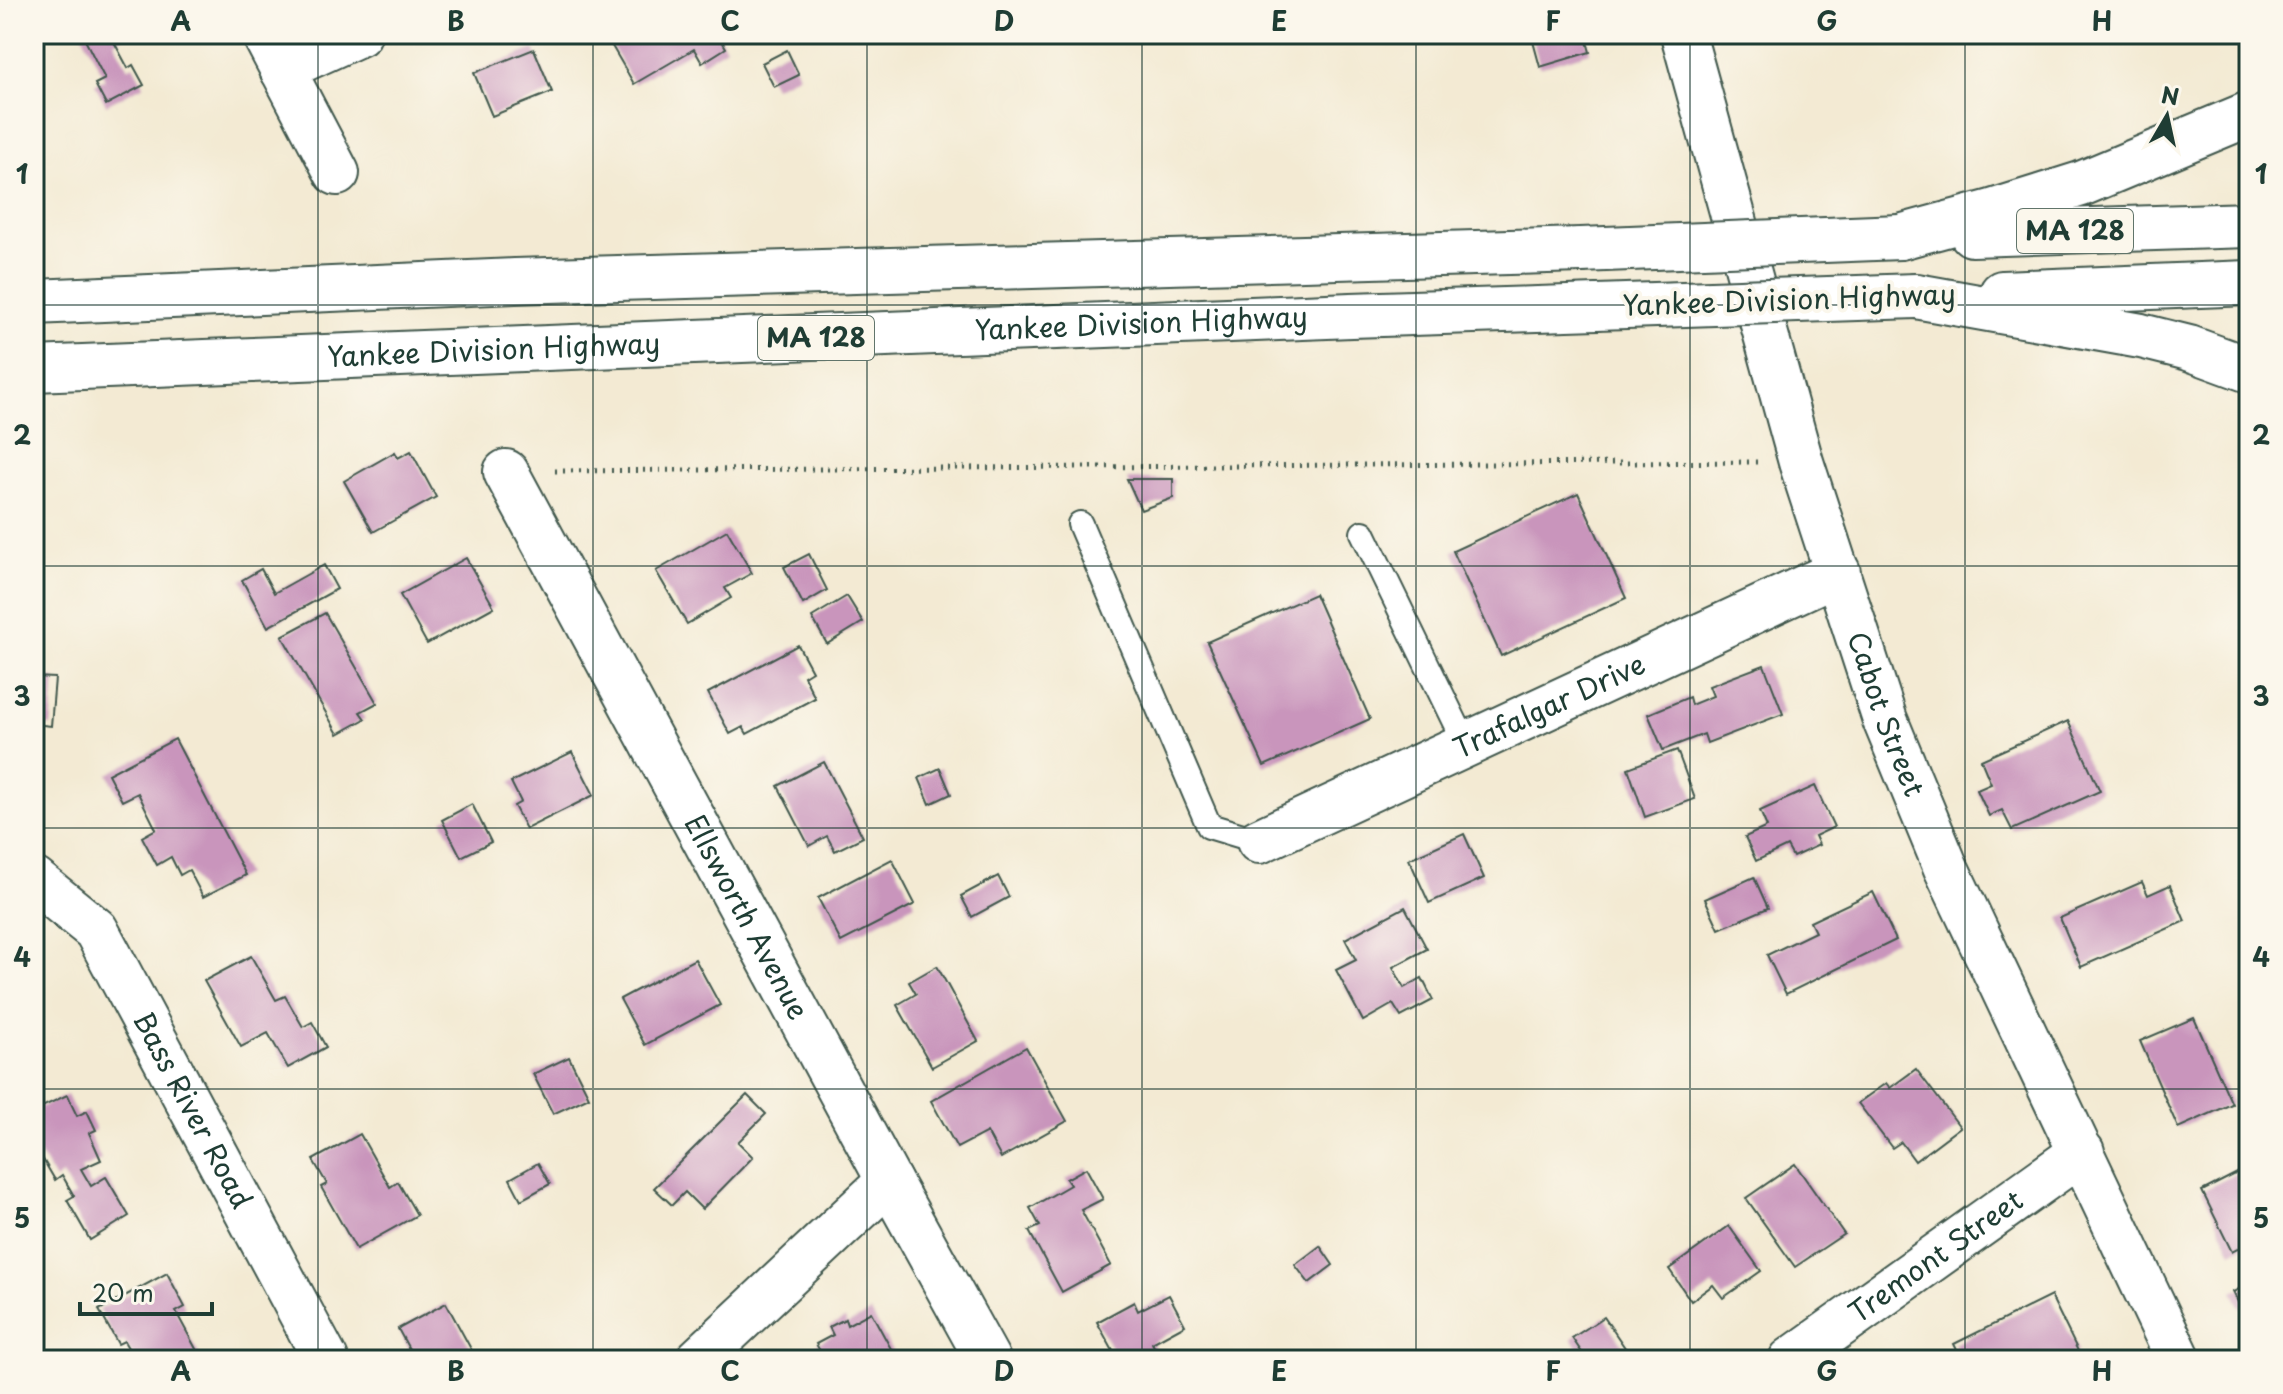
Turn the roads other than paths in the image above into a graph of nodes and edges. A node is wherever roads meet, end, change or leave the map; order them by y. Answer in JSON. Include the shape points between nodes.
{"nodes":[{"id":1,"x":359,"y":34,"type":"edge"},
{"id":2,"x":1683,"y":34,"type":"edge"},
{"id":3,"x":273,"y":52,"type":"edge"},
{"id":4,"x":2249,"y":114,"type":"edge"},
{"id":5,"x":337,"y":173,"type":"dead end"},
{"id":6,"x":2249,"y":225,"type":"edge"},
{"id":7,"x":1900,"y":237,"type":"junction"},
{"id":8,"x":2249,"y":283,"type":"edge"},
{"id":9,"x":1916,"y":296,"type":"junction"},
{"id":10,"x":34,"y":302,"type":"edge"},
{"id":11,"x":34,"y":369,"type":"edge"},
{"id":12,"x":2249,"y":370,"type":"edge"},
{"id":13,"x":506,"y":472,"type":"road end"},
{"id":14,"x":1080,"y":524,"type":"dead end"},
{"id":15,"x":1363,"y":533,"type":"dead end"},
{"id":16,"x":1838,"y":572,"type":"junction"},
{"id":17,"x":1466,"y":745,"type":"junction"},
{"id":18,"x":1259,"y":841,"type":"joint"},
{"id":19,"x":34,"y":880,"type":"edge"},
{"id":20,"x":2082,"y":1152,"type":"junction"},
{"id":21,"x":889,"y":1181,"type":"junction"},
{"id":22,"x":2175,"y":1359,"type":"edge"},
{"id":23,"x":326,"y":1360,"type":"edge"},
{"id":24,"x":698,"y":1360,"type":"edge"},
{"id":25,"x":988,"y":1360,"type":"edge"},
{"id":26,"x":1791,"y":1360,"type":"edge"}],
"edges":[{"from":1,"to":3,"type":"main road"},
{"from":2,"to":16,"type":"main road","name":"Cabot Street","via":[[1801,462]]},
{"from":3,"to":5,"type":"main road"},
{"from":4,"to":7,"type":"main road","via":[[2081,184]]},
{"from":6,"to":7,"type":"main road","name":"Yankee Division Highway","number":"MA 128"},
{"from":7,"to":10,"type":"main road","name":"Yankee Division Highway","number":"MA 128","bridge":true,"via":[[515,281]]},
{"from":8,"to":9,"type":"main road","name":"Yankee Division Highway","number":"MA 128"},
{"from":9,"to":11,"type":"main road","name":"Yankee Division Highway","number":"MA 128","bridge":true},
{"from":9,"to":12,"type":"main road","via":[[2141,336]]},
{"from":13,"to":21,"type":"main road","name":"Ellsworth Avenue"},
{"from":14,"to":18,"type":"lane","via":[[1209,826]]},
{"from":15,"to":17,"type":"lane"},
{"from":16,"to":17,"type":"main road","name":"Trafalgar Drive"},
{"from":16,"to":20,"type":"main road","name":"Cabot Street","via":[[1914,793]]},
{"from":17,"to":18,"type":"main road","name":"Trafalgar Drive"},
{"from":19,"to":23,"type":"main road","name":"Bass River Road","via":[[96,930]]},
{"from":20,"to":22,"type":"main road","name":"Cabot Street"},
{"from":20,"to":26,"type":"main road","name":"Tremont Street"},
{"from":21,"to":24,"type":"main road"},
{"from":21,"to":25,"type":"main road","name":"Ellsworth Avenue"}]}
